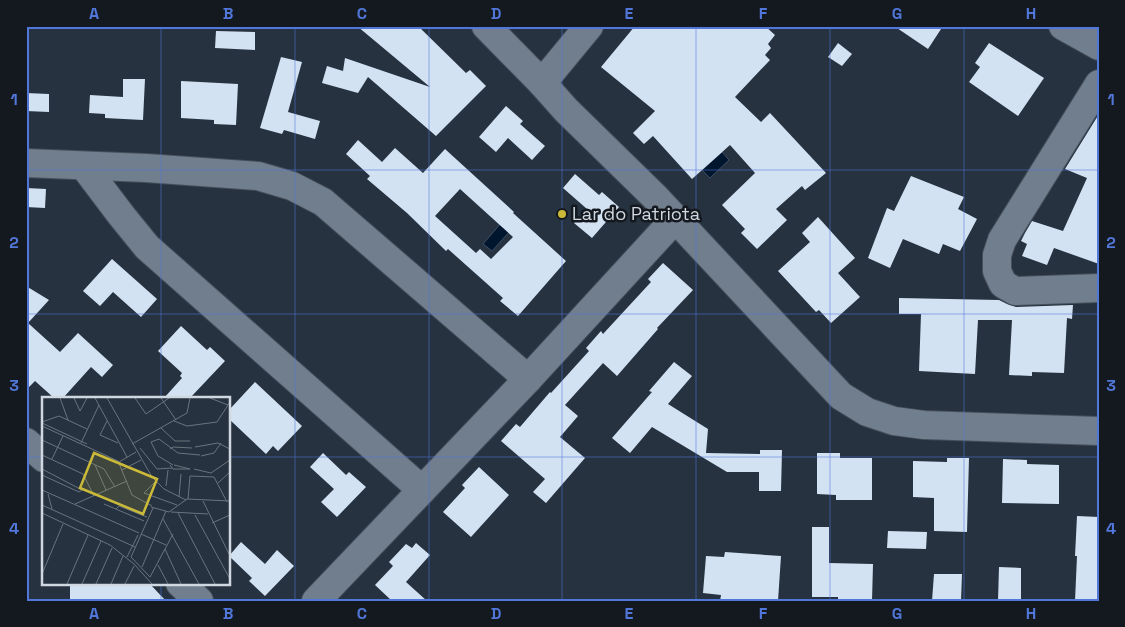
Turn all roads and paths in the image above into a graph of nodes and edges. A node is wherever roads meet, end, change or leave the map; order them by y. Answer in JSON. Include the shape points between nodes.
{"nodes":[{"id":1,"x":486,"y":26,"type":"edge"},
{"id":2,"x":589,"y":26,"type":"edge"},
{"id":3,"x":1064,"y":26,"type":"edge"},
{"id":4,"x":1099,"y":46,"type":"edge"},
{"id":5,"x":542,"y":83,"type":"junction"},
{"id":6,"x":1099,"y":84,"type":"edge"},
{"id":7,"x":26,"y":163,"type":"edge"},
{"id":8,"x":84,"y":166,"type":"junction"},
{"id":9,"x":675,"y":219,"type":"junction"},
{"id":10,"x":1099,"y":288,"type":"edge"},
{"id":11,"x":528,"y":379,"type":"junction"},
{"id":12,"x":1099,"y":431,"type":"edge"},
{"id":13,"x":26,"y":442,"type":"edge"},
{"id":14,"x":42,"y":456,"type":"edge"},
{"id":15,"x":422,"y":490,"type":"junction"},
{"id":16,"x":181,"y":584,"type":"edge"},
{"id":17,"x":199,"y":601,"type":"edge"},
{"id":18,"x":316,"y":601,"type":"edge"}],
"edges":[{"from":1,"to":5,"type":"street"},
{"from":2,"to":5,"type":"street"},
{"from":3,"to":4,"type":"street"},
{"from":5,"to":9,"type":"street"},
{"from":6,"to":10,"type":"street","via":[[1002,240],[997,254],[997,271],[1003,284],[1015,291]]},
{"from":7,"to":8,"type":"street"},
{"from":8,"to":11,"type":"street","via":[[258,176],[292,186],[323,202]]},
{"from":8,"to":15,"type":"street","via":[[147,247]]},
{"from":9,"to":11,"type":"street"},
{"from":9,"to":12,"type":"street","via":[[840,396],[867,412],[894,421],[924,425]]},
{"from":11,"to":15,"type":"street"},
{"from":13,"to":14,"type":"street"},
{"from":15,"to":18,"type":"street"},
{"from":16,"to":17,"type":"street"}]}
